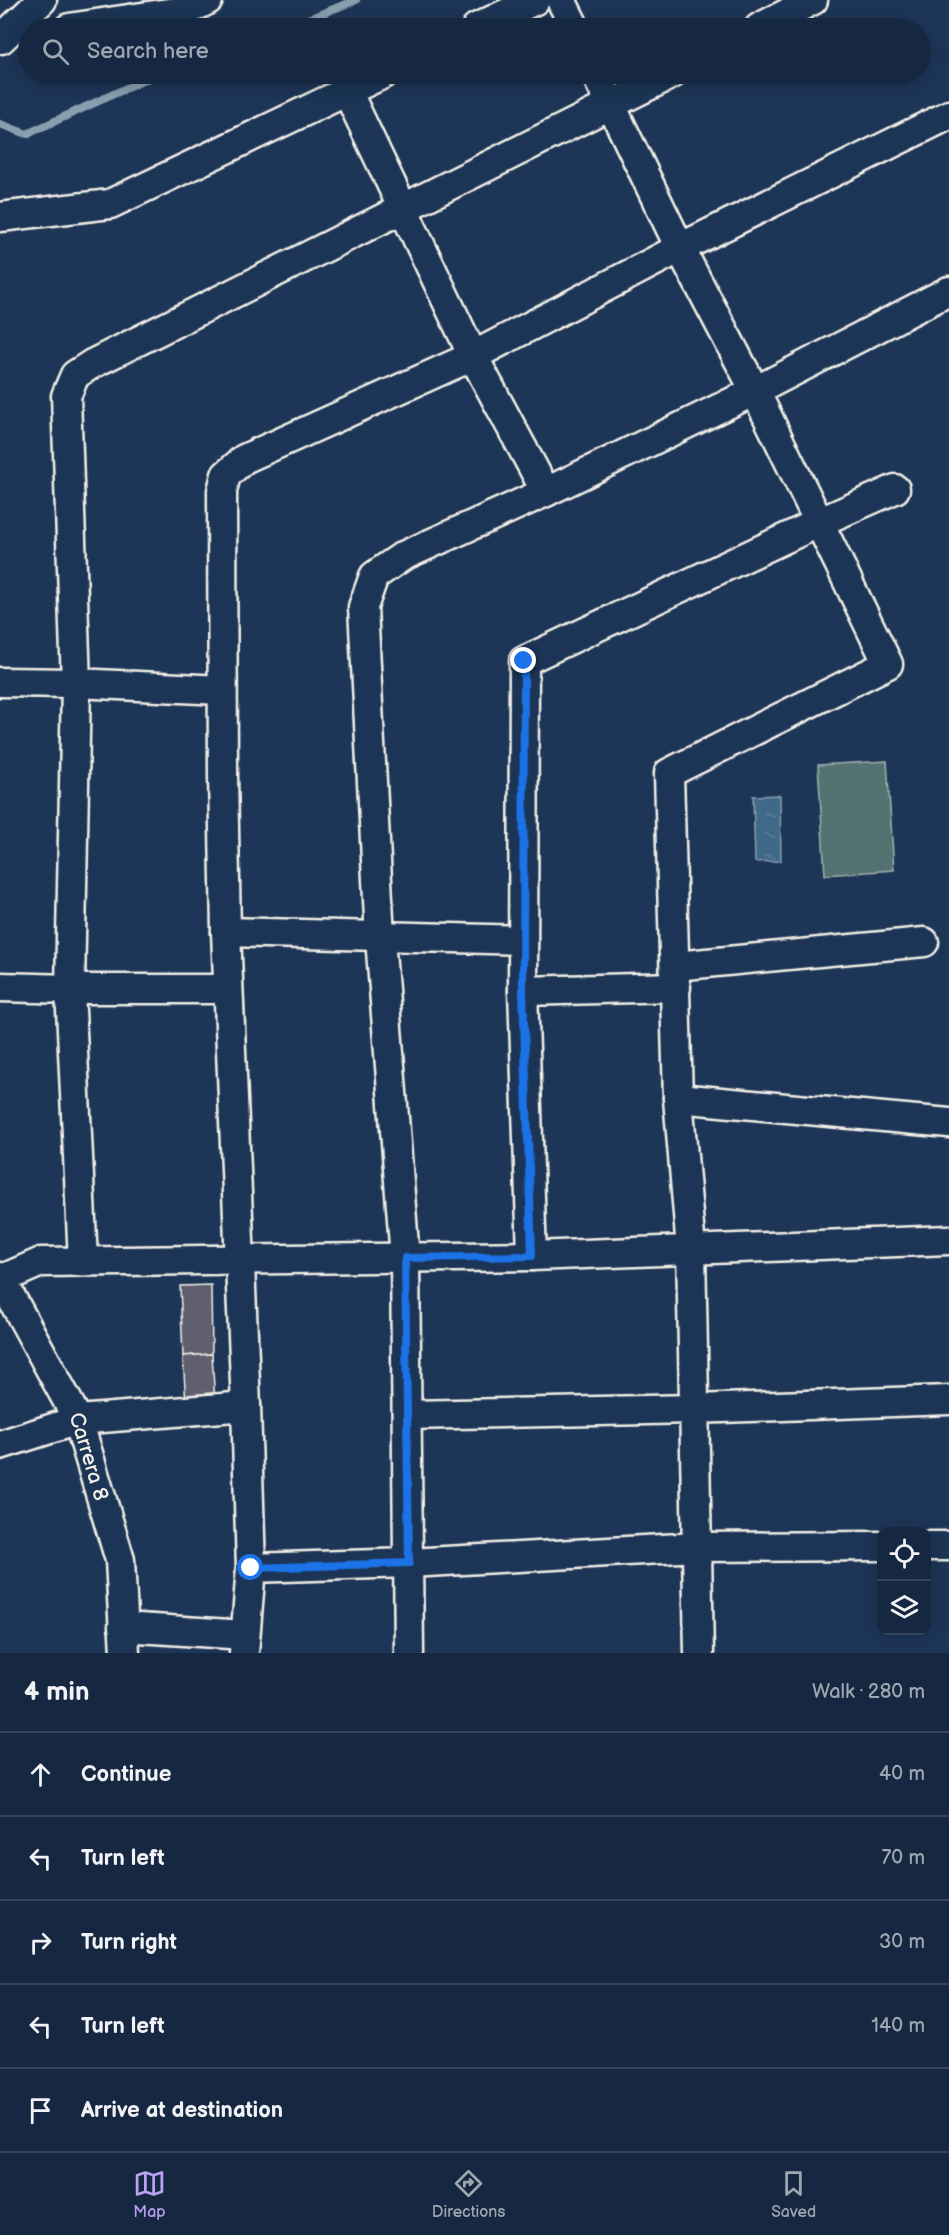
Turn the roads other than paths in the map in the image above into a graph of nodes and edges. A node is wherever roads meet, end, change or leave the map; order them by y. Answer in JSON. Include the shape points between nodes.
{"nodes":[{"id":1,"x":42,"y":0,"type":"edge"},
{"id":2,"x":208,"y":0,"type":"edge"},
{"id":3,"x":535,"y":0,"type":"edge"},
{"id":4,"x":561,"y":0,"type":"edge"},
{"id":5,"x":813,"y":0,"type":"edge"},
{"id":6,"x":23,"y":18,"type":"edge"},
{"id":7,"x":136,"y":18,"type":"edge"},
{"id":8,"x":497,"y":18,"type":"edge"},
{"id":9,"x":570,"y":18,"type":"edge"},
{"id":10,"x":778,"y":18,"type":"edge"},
{"id":11,"x":18,"y":22,"type":"edge"},
{"id":12,"x":18,"y":36,"type":"edge"},
{"id":13,"x":0,"y":39,"type":"edge"},
{"id":14,"x":362,"y":84,"type":"edge"},
{"id":15,"x":601,"y":84,"type":"edge"},
{"id":16,"x":652,"y":84,"type":"edge"},
{"id":17,"x":347,"y":91,"type":"junction"},
{"id":18,"x":611,"y":105,"type":"junction"},
{"id":19,"x":949,"y":115,"type":"edge"},
{"id":20,"x":403,"y":209,"type":"junction"},
{"id":21,"x":0,"y":217,"type":"edge"},
{"id":22,"x":680,"y":248,"type":"junction"},
{"id":23,"x":949,"y":291,"type":"edge"},
{"id":24,"x":473,"y":356,"type":"junction"},
{"id":25,"x":755,"y":391,"type":"junction"},
{"id":26,"x":895,"y":489,"type":"dead end"},
{"id":27,"x":546,"y":492,"type":"junction"},
{"id":28,"x":820,"y":522,"type":"junction"},
{"id":29,"x":0,"y":682,"type":"edge"},
{"id":30,"x":76,"y":683,"type":"junction"},
{"id":31,"x":222,"y":690,"type":"junction"},
{"id":32,"x":226,"y":932,"type":"junction"},
{"id":33,"x":380,"y":938,"type":"junction"},
{"id":34,"x":523,"y":940,"type":"junction"},
{"id":35,"x":924,"y":942,"type":"dead end"},
{"id":36,"x":675,"y":976,"type":"junction"},
{"id":37,"x":0,"y":987,"type":"edge"},
{"id":38,"x":70,"y":989,"type":"junction"},
{"id":39,"x":228,"y":989,"type":"junction"},
{"id":40,"x":523,"y":991,"type":"junction"},
{"id":41,"x":678,"y":1098,"type":"junction"},
{"id":42,"x":949,"y":1123,"type":"edge"},
{"id":43,"x":949,"y":1240,"type":"edge"},
{"id":44,"x":691,"y":1249,"type":"junction"},
{"id":45,"x":532,"y":1256,"type":"junction"},
{"id":46,"x":405,"y":1258,"type":"junction"},
{"id":47,"x":239,"y":1259,"type":"junction"},
{"id":48,"x":83,"y":1261,"type":"junction"},
{"id":49,"x":1,"y":1279,"type":"edge"},
{"id":50,"x":949,"y":1400,"type":"edge"},
{"id":51,"x":246,"y":1406,"type":"junction"},
{"id":52,"x":694,"y":1409,"type":"junction"},
{"id":53,"x":407,"y":1415,"type":"junction"},
{"id":54,"x":78,"y":1420,"type":"junction"},
{"id":55,"x":0,"y":1445,"type":"edge"},
{"id":56,"x":877,"y":1546,"type":"edge"},
{"id":57,"x":931,"y":1546,"type":"edge"},
{"id":58,"x":949,"y":1546,"type":"edge"},
{"id":59,"x":698,"y":1547,"type":"junction"},
{"id":60,"x":409,"y":1563,"type":"junction"},
{"id":61,"x":251,"y":1568,"type":"junction"},
{"id":62,"x":124,"y":1640,"type":"edge"},
{"id":63,"x":245,"y":1644,"type":"edge"},
{"id":64,"x":409,"y":1653,"type":"edge"},
{"id":65,"x":699,"y":1653,"type":"edge"}],
"edges":[{"from":1,"to":6,"type":"street"},
{"from":2,"to":7,"type":"street","via":[[189,10]]},
{"from":3,"to":8,"type":"street"},
{"from":4,"to":9,"type":"street"},
{"from":5,"to":10,"type":"street"},
{"from":11,"to":13,"type":"street"},
{"from":12,"to":13,"type":"street"},
{"from":14,"to":17,"type":"street"},
{"from":15,"to":18,"type":"street"},
{"from":16,"to":18,"type":"street"},
{"from":17,"to":20,"type":"street"},
{"from":17,"to":21,"type":"street","via":[[110,204]]},
{"from":18,"to":20,"type":"street"},
{"from":18,"to":22,"type":"street"},
{"from":19,"to":22,"type":"street"},
{"from":20,"to":24,"type":"street"},
{"from":20,"to":30,"type":"street","via":[[75,375],[66,396]]},
{"from":22,"to":24,"type":"street"},
{"from":22,"to":25,"type":"street"},
{"from":23,"to":25,"type":"street"},
{"from":24,"to":27,"type":"street"},
{"from":24,"to":31,"type":"street","via":[[244,459],[226,475],[222,491]]},
{"from":25,"to":27,"type":"street"},
{"from":25,"to":28,"type":"street"},
{"from":26,"to":28,"type":"street"},
{"from":27,"to":33,"type":"street","via":[[403,556],[374,576],[363,607]]},
{"from":28,"to":34,"type":"street","via":[[524,661]]},
{"from":28,"to":36,"type":"street","via":[[888,664],[669,773]]},
{"from":29,"to":30,"type":"street"},
{"from":30,"to":31,"type":"street"},
{"from":30,"to":38,"type":"street"},
{"from":31,"to":32,"type":"street"},
{"from":32,"to":33,"type":"street"},
{"from":32,"to":39,"type":"street"},
{"from":33,"to":34,"type":"street"},
{"from":33,"to":46,"type":"street"},
{"from":34,"to":40,"type":"street"},
{"from":35,"to":36,"type":"street"},
{"from":36,"to":40,"type":"street"},
{"from":36,"to":41,"type":"street"},
{"from":37,"to":38,"type":"street"},
{"from":38,"to":39,"type":"street"},
{"from":38,"to":48,"type":"street"},
{"from":39,"to":47,"type":"street"},
{"from":40,"to":45,"type":"street"},
{"from":41,"to":42,"type":"street"},
{"from":41,"to":44,"type":"street"},
{"from":43,"to":44,"type":"street"},
{"from":44,"to":45,"type":"street"},
{"from":44,"to":52,"type":"street"},
{"from":45,"to":46,"type":"street"},
{"from":46,"to":47,"type":"street"},
{"from":46,"to":53,"type":"street"},
{"from":47,"to":48,"type":"street"},
{"from":47,"to":51,"type":"street"},
{"from":48,"to":49,"type":"street","via":[[41,1262]]},
{"from":49,"to":54,"type":"street","name":"Carrera 8"},
{"from":50,"to":52,"type":"street"},
{"from":51,"to":54,"type":"street"},
{"from":51,"to":61,"type":"street"},
{"from":52,"to":53,"type":"street"},
{"from":52,"to":59,"type":"street"},
{"from":53,"to":60,"type":"street"},
{"from":54,"to":55,"type":"street"},
{"from":54,"to":62,"type":"street","name":"Carrera 8","via":[[120,1560]]},
{"from":56,"to":59,"type":"street"},
{"from":57,"to":58,"type":"street"},
{"from":59,"to":60,"type":"street"},
{"from":59,"to":65,"type":"street"},
{"from":60,"to":61,"type":"street"},
{"from":60,"to":64,"type":"street"},
{"from":61,"to":63,"type":"street"},
{"from":62,"to":63,"type":"street"}]}
